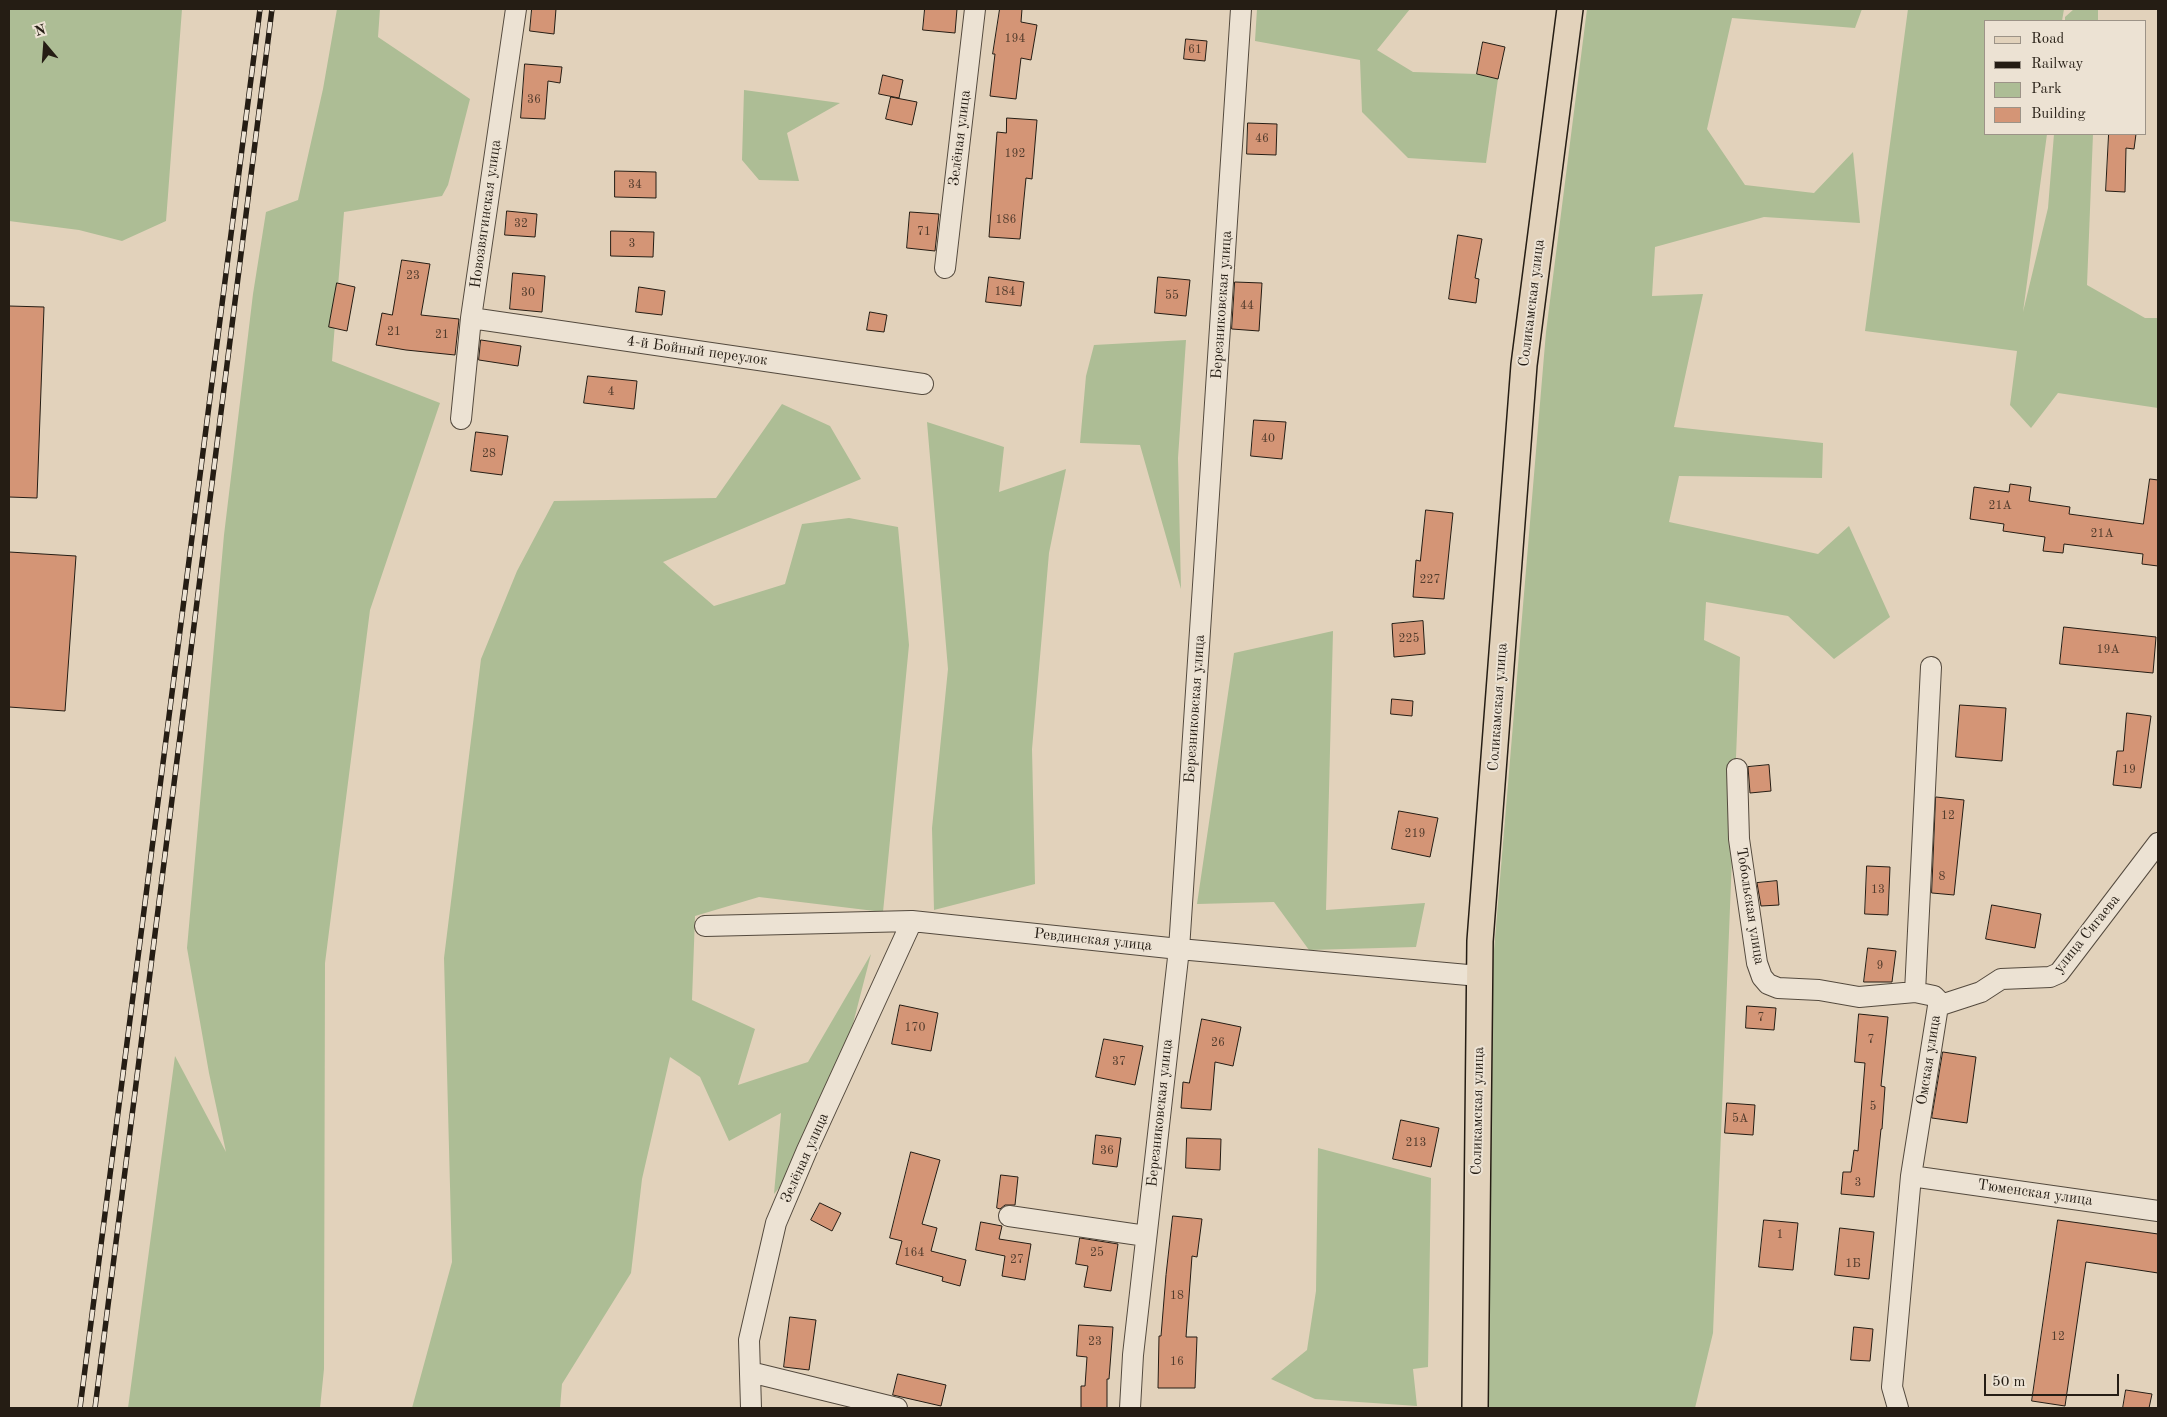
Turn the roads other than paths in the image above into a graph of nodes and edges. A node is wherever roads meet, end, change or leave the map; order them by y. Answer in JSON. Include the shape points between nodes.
{"nodes":[{"id":1,"x":516,"y":9,"type":"edge"},
{"id":2,"x":975,"y":9,"type":"edge"},
{"id":3,"x":1241,"y":9,"type":"edge"},
{"id":4,"x":1570,"y":9,"type":"edge"},
{"id":5,"x":945,"y":268,"type":"dead end"},
{"id":6,"x":471,"y":318,"type":"junction"},
{"id":7,"x":923,"y":384,"type":"dead end"},
{"id":8,"x":461,"y":420,"type":"dead end"},
{"id":9,"x":1931,"y":667,"type":"dead end"},
{"id":10,"x":1737,"y":769,"type":"dead end"},
{"id":11,"x":2158,"y":843,"type":"edge"},
{"id":12,"x":912,"y":921,"type":"junction"},
{"id":13,"x":705,"y":926,"type":"dead end"},
{"id":14,"x":1179,"y":949,"type":"junction"},
{"id":15,"x":1480,"y":976,"type":"junction"},
{"id":16,"x":1915,"y":992,"type":"junction"},
{"id":17,"x":1938,"y":1006,"type":"junction"},
{"id":18,"x":1911,"y":1176,"type":"junction"},
{"id":19,"x":2158,"y":1211,"type":"edge"},
{"id":20,"x":1009,"y":1216,"type":"dead end"},
{"id":21,"x":1146,"y":1236,"type":"junction"},
{"id":22,"x":750,"y":1372,"type":"junction"},
{"id":23,"x":751,"y":1408,"type":"edge"},
{"id":24,"x":898,"y":1408,"type":"edge"},
{"id":25,"x":1130,"y":1408,"type":"edge"},
{"id":26,"x":1475,"y":1408,"type":"edge"},
{"id":27,"x":1898,"y":1408,"type":"edge"}],
"edges":[{"from":1,"to":6,"type":"street","name":"Новозвягинская улица"},
{"from":2,"to":5,"type":"street","name":"Зелёная улица"},
{"from":3,"to":14,"type":"street","name":"Березниковская улица"},
{"from":4,"to":15,"type":"main road","name":"Соликамская улица","via":[[1524,365],[1480,941]]},
{"from":6,"to":7,"type":"street","name":"4-й Бойный переулок"},
{"from":6,"to":8,"type":"street","name":"Новозвягинская улица"},
{"from":9,"to":16,"type":"street"},
{"from":10,"to":16,"type":"street","name":"Тобольская улица","via":[[1739,839],[1757,963],[1762,977],[1778,988],[1819,990],[1859,997]]},
{"from":11,"to":17,"type":"street","name":"улица Сигаева","via":[[2059,973],[2050,977],[2001,979],[1981,992]]},
{"from":12,"to":13,"type":"street","name":"Ревдинская улица"},
{"from":12,"to":14,"type":"street","name":"Ревдинская улица"},
{"from":12,"to":22,"type":"street","name":"Зелёная улица","via":[[776,1223],[750,1340]]},
{"from":14,"to":15,"type":"street","name":"Ревдинская улица"},
{"from":14,"to":21,"type":"street","name":"Березниковская улица"},
{"from":15,"to":26,"type":"main road","name":"Соликамская улица"},
{"from":16,"to":17,"type":"street","name":"Омская улица","via":[[1934,996]]},
{"from":17,"to":18,"type":"street","name":"Омская улица"},
{"from":18,"to":19,"type":"street","name":"Тюменская улица"},
{"from":18,"to":27,"type":"street","name":"Омская улица","via":[[1892,1387]]},
{"from":20,"to":21,"type":"street"},
{"from":21,"to":25,"type":"street","name":"Березниковская улица"},
{"from":22,"to":23,"type":"street","name":"Зелёная улица"},
{"from":22,"to":24,"type":"street"}]}
